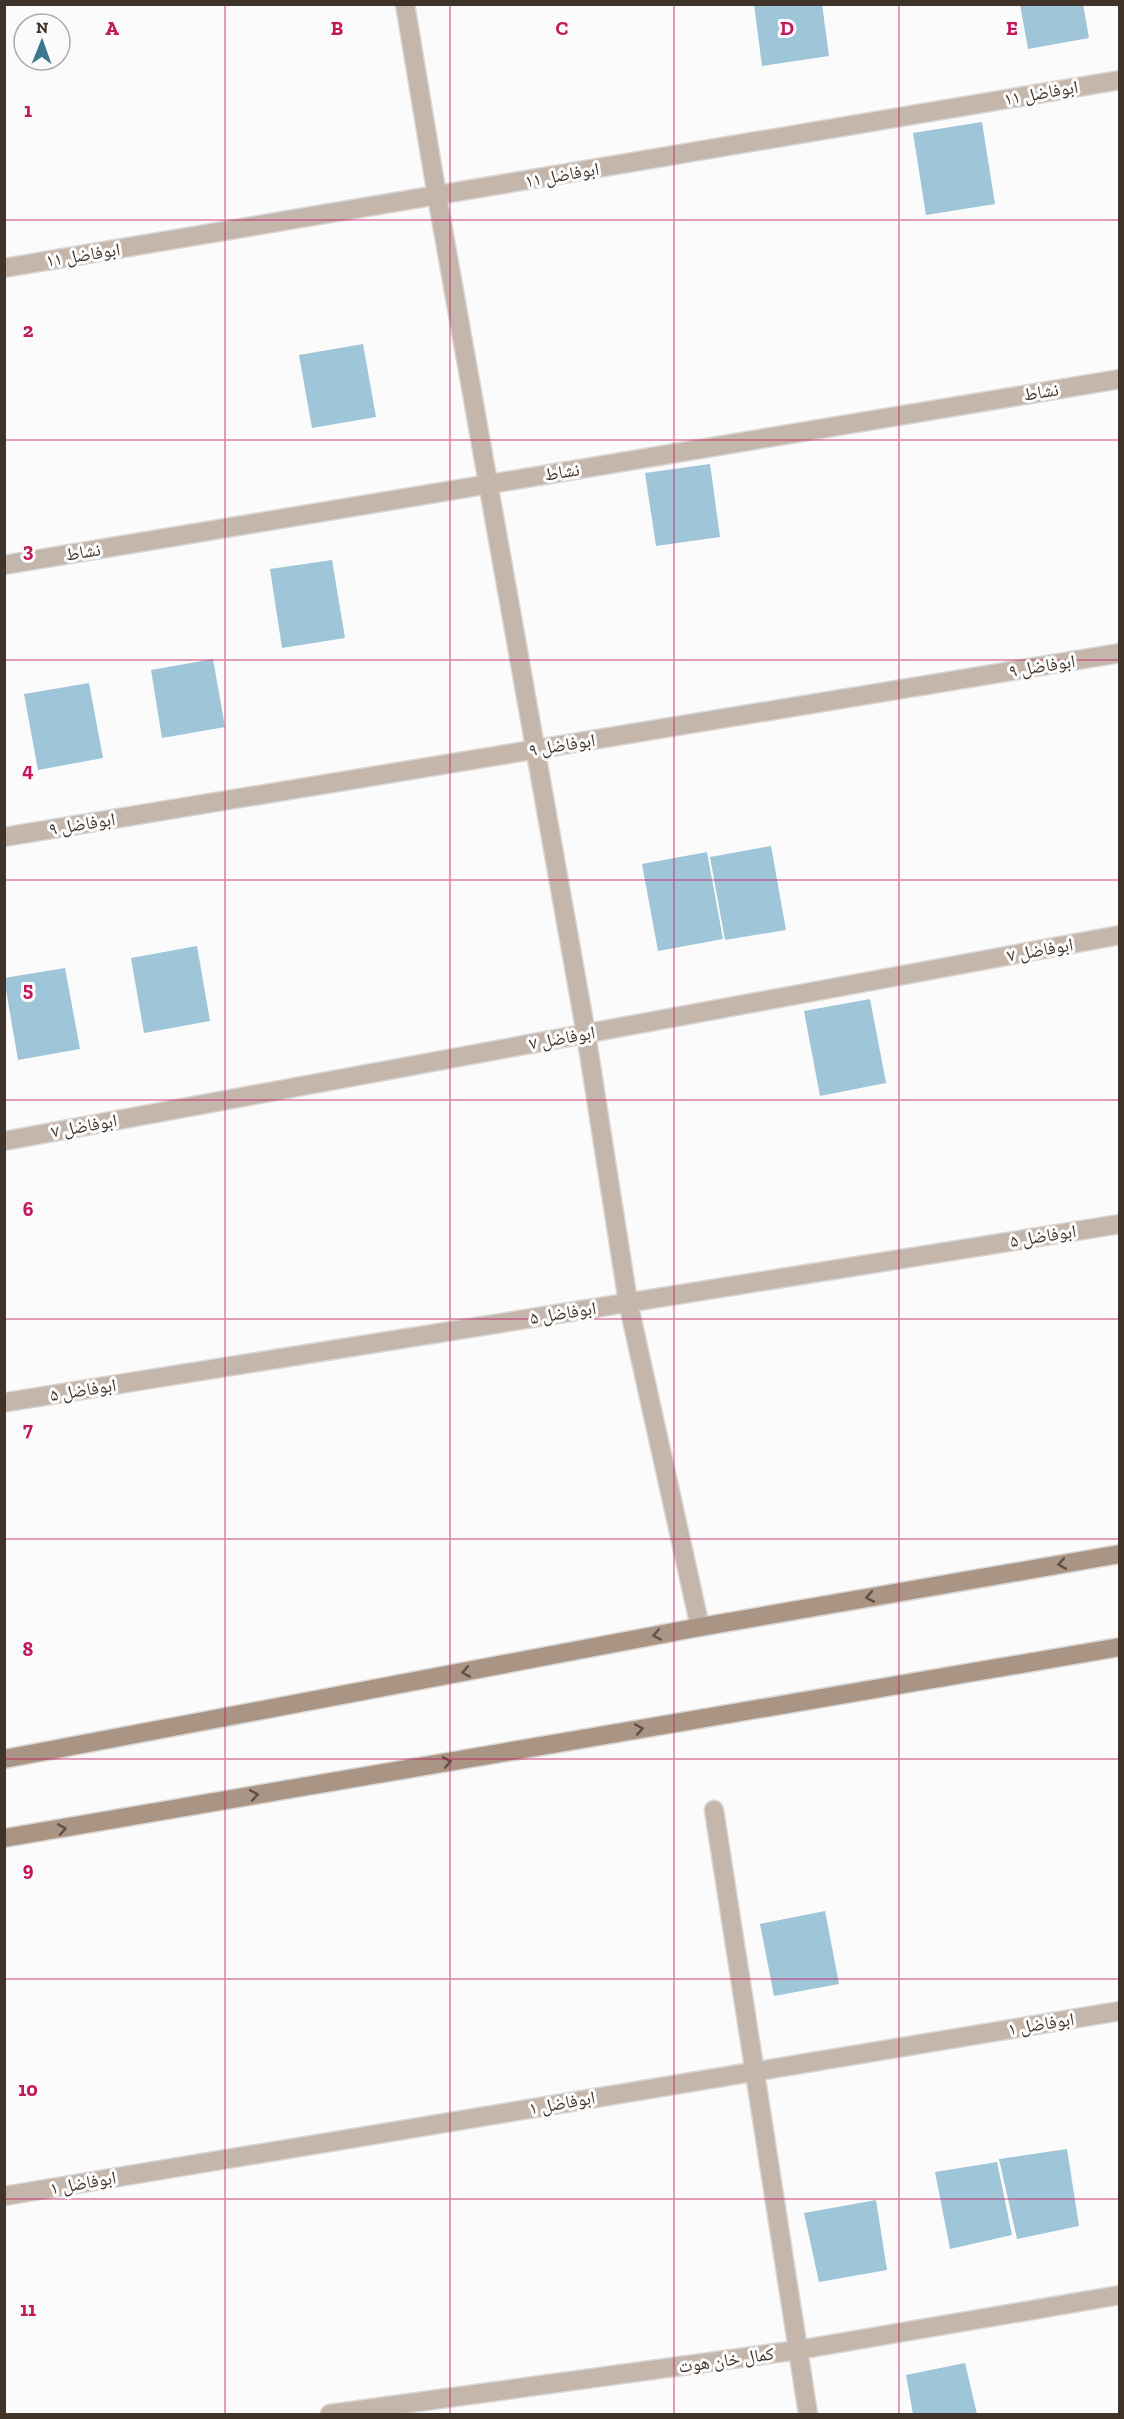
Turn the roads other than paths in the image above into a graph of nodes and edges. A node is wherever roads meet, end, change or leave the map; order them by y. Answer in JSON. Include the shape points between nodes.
{"nodes":[{"id":1,"x":405,"y":4,"type":"edge"},
{"id":2,"x":1119,"y":80,"type":"edge"},
{"id":3,"x":437,"y":196,"type":"junction"},
{"id":4,"x":4,"y":268,"type":"edge"},
{"id":5,"x":1119,"y":379,"type":"edge"},
{"id":6,"x":489,"y":484,"type":"junction"},
{"id":7,"x":4,"y":565,"type":"edge"},
{"id":8,"x":1119,"y":653,"type":"edge"},
{"id":9,"x":536,"y":750,"type":"junction"},
{"id":10,"x":4,"y":837,"type":"edge"},
{"id":11,"x":1119,"y":935,"type":"edge"},
{"id":12,"x":586,"y":1034,"type":"junction"},
{"id":13,"x":4,"y":1141,"type":"edge"},
{"id":14,"x":1119,"y":1224,"type":"edge"},
{"id":15,"x":628,"y":1302,"type":"junction"},
{"id":16,"x":7,"y":1402,"type":"dead end"},
{"id":17,"x":1119,"y":1554,"type":"edge"},
{"id":18,"x":700,"y":1627,"type":"junction"},
{"id":19,"x":1119,"y":1647,"type":"edge"},
{"id":20,"x":4,"y":1759,"type":"edge"},
{"id":21,"x":714,"y":1810,"type":"dead end"},
{"id":22,"x":4,"y":1838,"type":"edge"},
{"id":23,"x":1119,"y":2011,"type":"edge"},
{"id":24,"x":754,"y":2070,"type":"junction"},
{"id":25,"x":4,"y":2196,"type":"edge"},
{"id":26,"x":1119,"y":2295,"type":"edge"},
{"id":27,"x":798,"y":2350,"type":"junction"},
{"id":28,"x":330,"y":2415,"type":"edge"},
{"id":29,"x":808,"y":2415,"type":"edge"}],
"edges":[{"from":1,"to":3,"type":"street"},
{"from":2,"to":3,"type":"street","name":"ابوفاضل ۱۱"},
{"from":3,"to":4,"type":"street","name":"ابوفاضل ۱۱"},
{"from":3,"to":6,"type":"street"},
{"from":5,"to":6,"type":"street","name":"نشاط"},
{"from":6,"to":7,"type":"street","name":"نشاط"},
{"from":6,"to":9,"type":"street"},
{"from":8,"to":9,"type":"street","name":"ابوفاضل ۹"},
{"from":9,"to":10,"type":"street","name":"ابوفاضل ۹"},
{"from":9,"to":12,"type":"street"},
{"from":11,"to":12,"type":"street","name":"ابوفاضل ۷"},
{"from":12,"to":13,"type":"street","name":"ابوفاضل ۷"},
{"from":12,"to":15,"type":"street"},
{"from":14,"to":15,"type":"street","name":"ابوفاضل ۵"},
{"from":15,"to":16,"type":"street","name":"ابوفاضل ۵"},
{"from":15,"to":18,"type":"street"},
{"from":17,"to":18,"type":"main road","one_way":true},
{"from":18,"to":20,"type":"main road","one_way":true},
{"from":22,"to":19,"type":"main road","one_way":true},
{"from":21,"to":24,"type":"street"},
{"from":23,"to":24,"type":"street","name":"ابوفاضل ۱"},
{"from":24,"to":25,"type":"street","name":"ابوفاضل ۱"},
{"from":24,"to":27,"type":"street"},
{"from":26,"to":27,"type":"street","name":"کمال خان هوت"},
{"from":27,"to":28,"type":"street","name":"کمال خان هوت"},
{"from":27,"to":29,"type":"street"}]}
